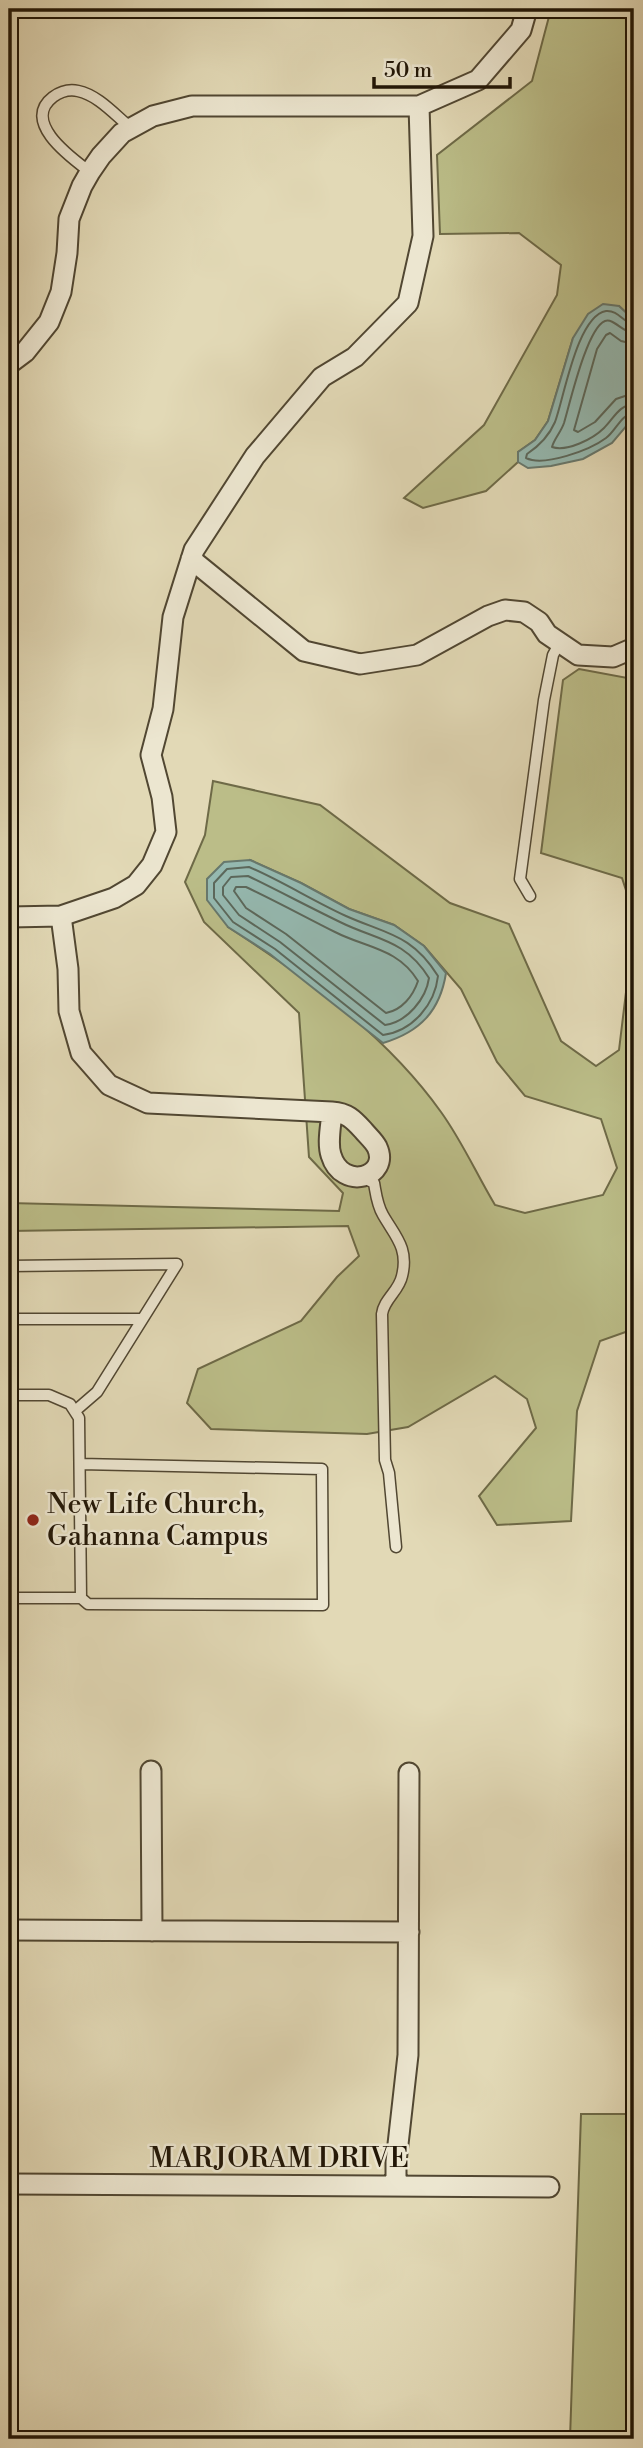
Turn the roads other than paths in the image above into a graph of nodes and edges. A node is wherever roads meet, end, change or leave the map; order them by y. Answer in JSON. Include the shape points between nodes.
{"nodes":[{"id":1,"x":527,"y":9,"type":"edge"},
{"id":2,"x":419,"y":106,"type":"junction"},
{"id":3,"x":132,"y":128,"type":"junction"},
{"id":4,"x":90,"y":172,"type":"junction"},
{"id":5,"x":9,"y":364,"type":"edge"},
{"id":6,"x":191,"y":559,"type":"junction"},
{"id":7,"x":559,"y":642,"type":"junction"},
{"id":8,"x":634,"y":648,"type":"edge"},
{"id":9,"x":530,"y":896,"type":"dead end"},
{"id":10,"x":61,"y":916,"type":"junction"},
{"id":11,"x":9,"y":917,"type":"edge"},
{"id":12,"x":332,"y":1112,"type":"junction"},
{"id":13,"x":364,"y":1178,"type":"junction"},
{"id":14,"x":9,"y":1266,"type":"edge"},
{"id":15,"x":9,"y":1319,"type":"edge"},
{"id":16,"x":142,"y":1319,"type":"junction"},
{"id":17,"x":9,"y":1395,"type":"edge"},
{"id":18,"x":75,"y":1411,"type":"junction"},
{"id":19,"x":80,"y":1464,"type":"junction"},
{"id":20,"x":396,"y":1548,"type":"dead end"},
{"id":21,"x":9,"y":1598,"type":"edge"},
{"id":22,"x":81,"y":1598,"type":"junction"},
{"id":23,"x":151,"y":1771,"type":"dead end"},
{"id":24,"x":409,"y":1773,"type":"dead end"},
{"id":25,"x":9,"y":1930,"type":"edge"},
{"id":26,"x":152,"y":1931,"type":"junction"},
{"id":27,"x":409,"y":1933,"type":"junction"},
{"id":28,"x":9,"y":2184,"type":"edge"},
{"id":29,"x":396,"y":2186,"type":"junction"},
{"id":30,"x":549,"y":2187,"type":"dead end"}],
"edges":[{"from":1,"to":2,"type":"street","via":[[521,30],[478,80]]},
{"from":2,"to":3,"type":"street","via":[[192,106],[153,116]]},
{"from":2,"to":6,"type":"street","via":[[423,236],[408,303],[355,357],[322,377],[255,456]]},
{"from":3,"to":4,"type":"street","via":[[122,133]]},
{"from":3,"to":4,"type":"lane","via":[[94,97],[76,90],[50,99],[44,111],[48,134]]},
{"from":4,"to":5,"type":"street","via":[[69,219],[61,292],[49,323]]},
{"from":6,"to":7,"type":"street","via":[[304,650],[360,664],[417,655],[505,610],[524,612]]},
{"from":6,"to":10,"type":"street","via":[[173,617],[163,709],[151,755],[166,832],[152,865],[136,885],[114,898]]},
{"from":7,"to":8,"type":"street","via":[[578,655],[613,657]]},
{"from":7,"to":9,"type":"lane","via":[[544,700],[520,879]]},
{"from":10,"to":11,"type":"street"},
{"from":10,"to":12,"type":"street","via":[[69,1011],[81,1053],[109,1085],[148,1103]]},
{"from":12,"to":13,"type":"street","via":[[331,1155],[351,1178]]},
{"from":12,"to":13,"type":"street","via":[[354,1119],[377,1147],[374,1171]]},
{"from":13,"to":20,"type":"lane","via":[[374,1183],[383,1216],[402,1251],[402,1275],[382,1314],[385,1460]]},
{"from":14,"to":16,"type":"lane","via":[[177,1264]]},
{"from":15,"to":16,"type":"lane"},
{"from":16,"to":18,"type":"lane","via":[[97,1392]]},
{"from":17,"to":18,"type":"lane","via":[[49,1395]]},
{"from":18,"to":19,"type":"lane"},
{"from":19,"to":22,"type":"lane"},
{"from":19,"to":22,"type":"lane","via":[[322,1469],[323,1605],[88,1604]]},
{"from":21,"to":22,"type":"lane"},
{"from":23,"to":26,"type":"street"},
{"from":24,"to":27,"type":"street"},
{"from":25,"to":26,"type":"street"},
{"from":26,"to":27,"type":"street"},
{"from":27,"to":29,"type":"street","via":[[408,2054]]},
{"from":28,"to":29,"type":"street","name":"MARJORAM DRIVE"},
{"from":29,"to":30,"type":"street","name":"MARJORAM DRIVE"}]}
